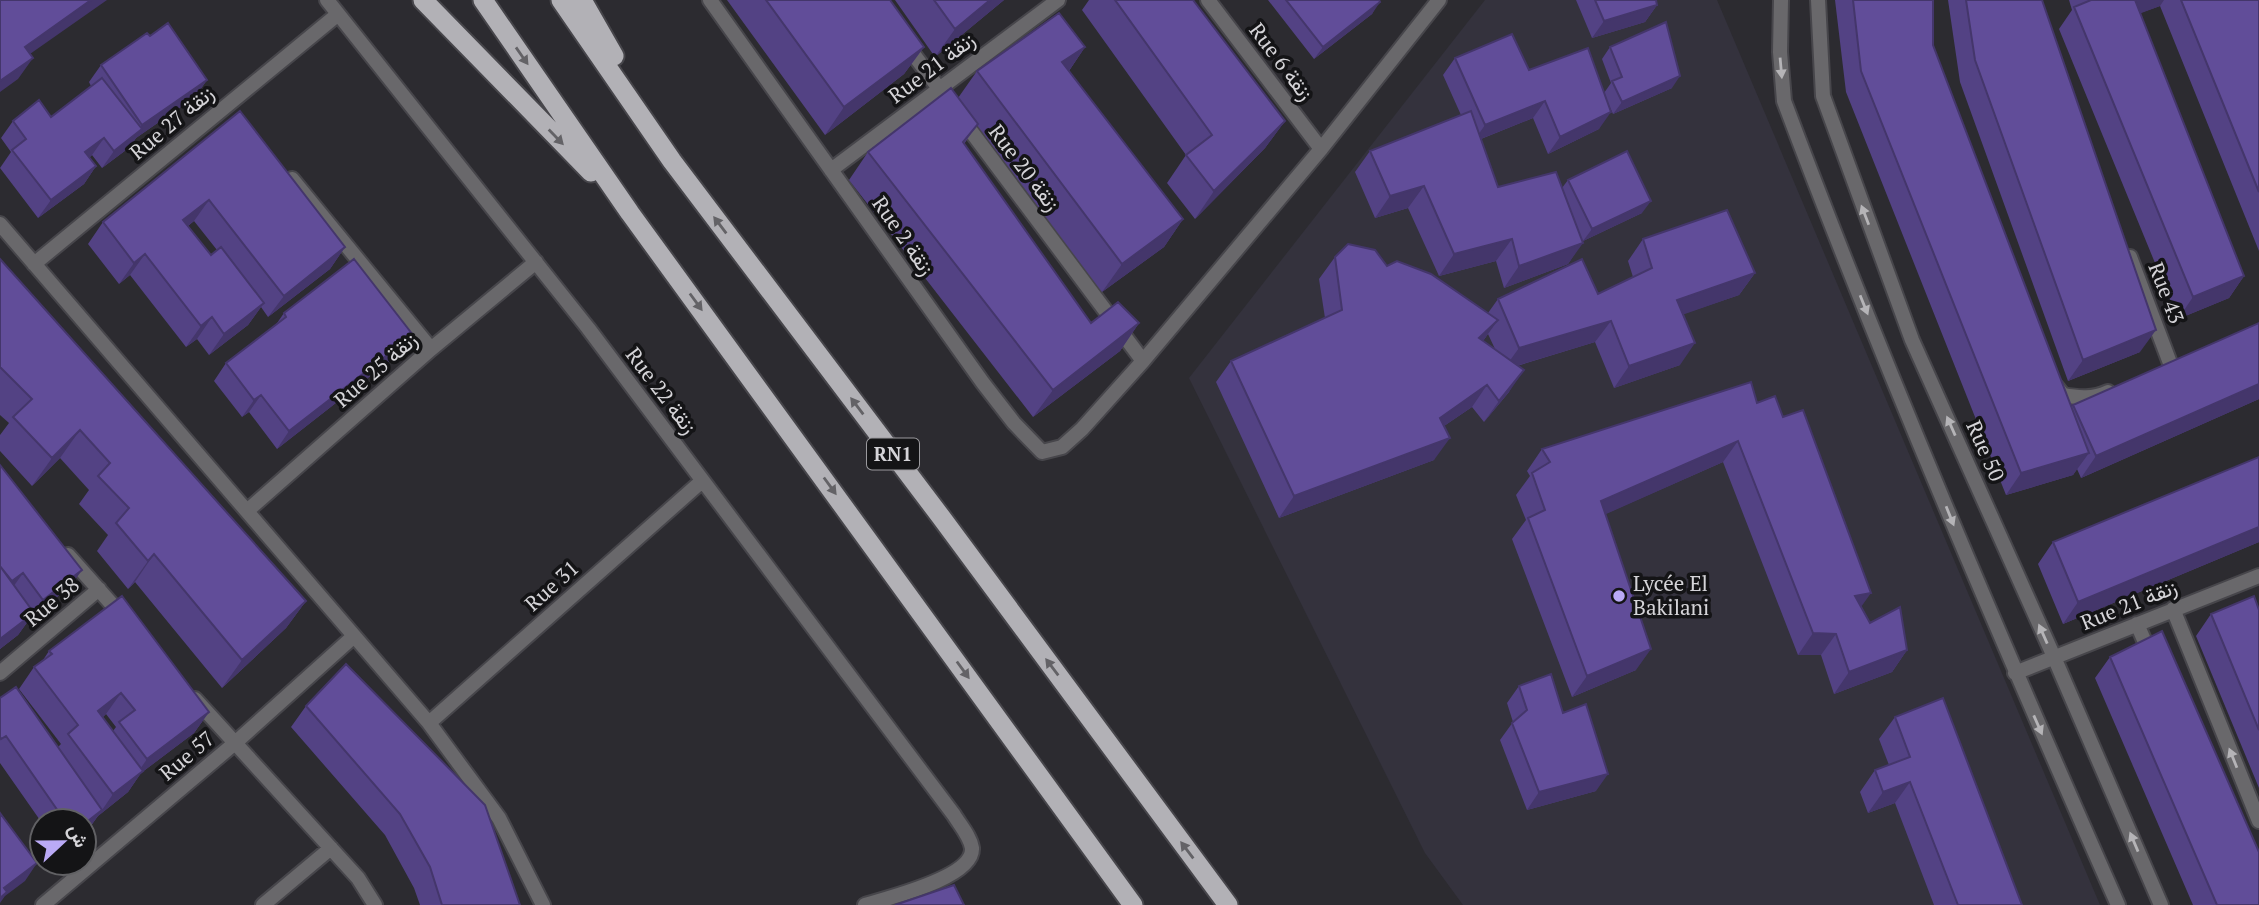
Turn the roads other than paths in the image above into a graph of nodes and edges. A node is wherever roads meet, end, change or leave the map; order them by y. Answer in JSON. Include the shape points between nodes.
{"nodes":[{"id":1,"x":327,"y":0,"type":"edge"},
{"id":2,"x":423,"y":0,"type":"edge"},
{"id":3,"x":483,"y":0,"type":"edge"},
{"id":4,"x":561,"y":0,"type":"edge"},
{"id":5,"x":582,"y":0,"type":"edge"},
{"id":6,"x":710,"y":0,"type":"edge"},
{"id":7,"x":1058,"y":0,"type":"edge"},
{"id":8,"x":1208,"y":0,"type":"edge"},
{"id":9,"x":1439,"y":0,"type":"edge"},
{"id":10,"x":1781,"y":0,"type":"edge"},
{"id":11,"x":1818,"y":0,"type":"edge"},
{"id":12,"x":338,"y":15,"type":"junction"},
{"id":13,"x":898,"y":34,"type":"edge"},
{"id":14,"x":939,"y":91,"type":"junction"},
{"id":15,"x":1321,"y":149,"type":"junction"},
{"id":16,"x":673,"y":161,"type":"junction"},
{"id":17,"x":279,"y":163,"type":"edge"},
{"id":18,"x":831,"y":170,"type":"junction"},
{"id":19,"x":630,"y":213,"type":"junction"},
{"id":20,"x":0,"y":224,"type":"edge"},
{"id":21,"x":2126,"y":247,"type":"edge"},
{"id":22,"x":536,"y":262,"type":"junction"},
{"id":23,"x":34,"y":264,"type":"junction"},
{"id":24,"x":431,"y":349,"type":"junction"},
{"id":25,"x":1143,"y":361,"type":"junction"},
{"id":26,"x":2171,"y":363,"type":"edge"},
{"id":27,"x":2048,"y":370,"type":"edge"},
{"id":28,"x":2121,"y":386,"type":"edge"},
{"id":29,"x":702,"y":481,"type":"junction"},
{"id":30,"x":247,"y":511,"type":"junction"},
{"id":31,"x":63,"y":549,"type":"edge"},
{"id":32,"x":2258,"y":581,"type":"edge"},
{"id":33,"x":99,"y":589,"type":"junction"},
{"id":34,"x":2174,"y":609,"type":"junction"},
{"id":35,"x":2137,"y":624,"type":"junction"},
{"id":36,"x":135,"y":631,"type":"edge"},
{"id":37,"x":354,"y":636,"type":"junction"},
{"id":38,"x":2054,"y":657,"type":"junction"},
{"id":39,"x":0,"y":673,"type":"edge"},
{"id":40,"x":2015,"y":673,"type":"junction"},
{"id":41,"x":2159,"y":674,"type":"edge"},
{"id":42,"x":189,"y":692,"type":"edge"},
{"id":43,"x":429,"y":723,"type":"junction"},
{"id":44,"x":235,"y":743,"type":"junction"},
{"id":45,"x":2259,"y":821,"type":"edge"},
{"id":46,"x":331,"y":848,"type":"junction"},
{"id":47,"x":43,"y":905,"type":"edge"},
{"id":48,"x":263,"y":905,"type":"edge"},
{"id":49,"x":375,"y":905,"type":"edge"},
{"id":50,"x":543,"y":905,"type":"edge"},
{"id":51,"x":865,"y":905,"type":"edge"},
{"id":52,"x":1133,"y":905,"type":"edge"},
{"id":53,"x":1228,"y":905,"type":"edge"},
{"id":54,"x":2118,"y":905,"type":"edge"},
{"id":55,"x":2161,"y":905,"type":"edge"}],
"edges":[{"from":1,"to":12,"type":"street","name":"Rue 22 زنقة"},
{"from":2,"to":19,"type":"highway","one_way":true},
{"from":3,"to":19,"type":"highway","one_way":true},
{"from":4,"to":16,"type":"highway","number":"RN1"},
{"from":5,"to":16,"type":"highway"},
{"from":6,"to":18,"type":"street","name":"Rue 2 زنقة"},
{"from":7,"to":14,"type":"street","name":"Rue 21 زنقة"},
{"from":8,"to":15,"type":"street","name":"Rue 6 زنقة"},
{"from":9,"to":15,"type":"street"},
{"from":10,"to":40,"type":"street","one_way":true,"via":[[1784,102]]},
{"from":38,"to":11,"type":"street","name":"Rue 50","one_way":true,"via":[[1912,340],[1853,183],[1823,96]]},
{"from":12,"to":22,"type":"street","name":"Rue 22 زنقة"},
{"from":12,"to":23,"type":"street","name":"Rue 27 زنقة","via":[[233,108]]},
{"from":13,"to":14,"type":"street","name":"Rue 20 زنقة"},
{"from":14,"to":18,"type":"street","name":"Rue 21 زنقة"},
{"from":14,"to":25,"type":"street","name":"Rue 20 زنقة"},
{"from":15,"to":25,"type":"street"},
{"from":53,"to":16,"type":"highway","number":"RN1","one_way":true},
{"from":17,"to":24,"type":"street"},
{"from":18,"to":25,"type":"street","name":"Rue 2 زنقة","via":[[983,383],[1042,452],[1062,447],[1082,429]]},
{"from":19,"to":52,"type":"highway","one_way":true},
{"from":20,"to":23,"type":"street"},
{"from":21,"to":26,"type":"street","name":"Rue 43"},
{"from":22,"to":24,"type":"street","name":"Rue 25 زنقة"},
{"from":22,"to":29,"type":"street","name":"Rue 22 زنقة"},
{"from":23,"to":30,"type":"street"},
{"from":24,"to":30,"type":"street","name":"Rue 25 زنقة"},
{"from":27,"to":28,"type":"street","via":[[2063,395],[2096,397]]},
{"from":29,"to":43,"type":"street","name":"Rue 31"},
{"from":29,"to":51,"type":"street","name":"Rue 22 زنقة","via":[[969,839],[971,855],[946,884]]},
{"from":30,"to":37,"type":"street"},
{"from":31,"to":33,"type":"street"},
{"from":32,"to":34,"type":"street","name":"Rue 21 زنقة"},
{"from":33,"to":36,"type":"street"},
{"from":33,"to":39,"type":"street","name":"Rue 38"},
{"from":34,"to":35,"type":"street","name":"Rue 21 زنقة"},
{"from":45,"to":34,"type":"street","one_way":true},
{"from":35,"to":38,"type":"street","name":"Rue 21 زنقة"},
{"from":35,"to":41,"type":"street"},
{"from":37,"to":43,"type":"street"},
{"from":37,"to":44,"type":"street","name":"Rue 57"},
{"from":38,"to":40,"type":"street","name":"Rue 21 زنقة"},
{"from":55,"to":38,"type":"street","name":"Rue 50","one_way":true},
{"from":40,"to":54,"type":"street","one_way":true},
{"from":42,"to":44,"type":"street"},
{"from":43,"to":50,"type":"street","via":[[499,818]]},
{"from":44,"to":46,"type":"street"},
{"from":44,"to":47,"type":"street","name":"Rue 57"},
{"from":46,"to":48,"type":"street"},
{"from":46,"to":49,"type":"street"}]}
